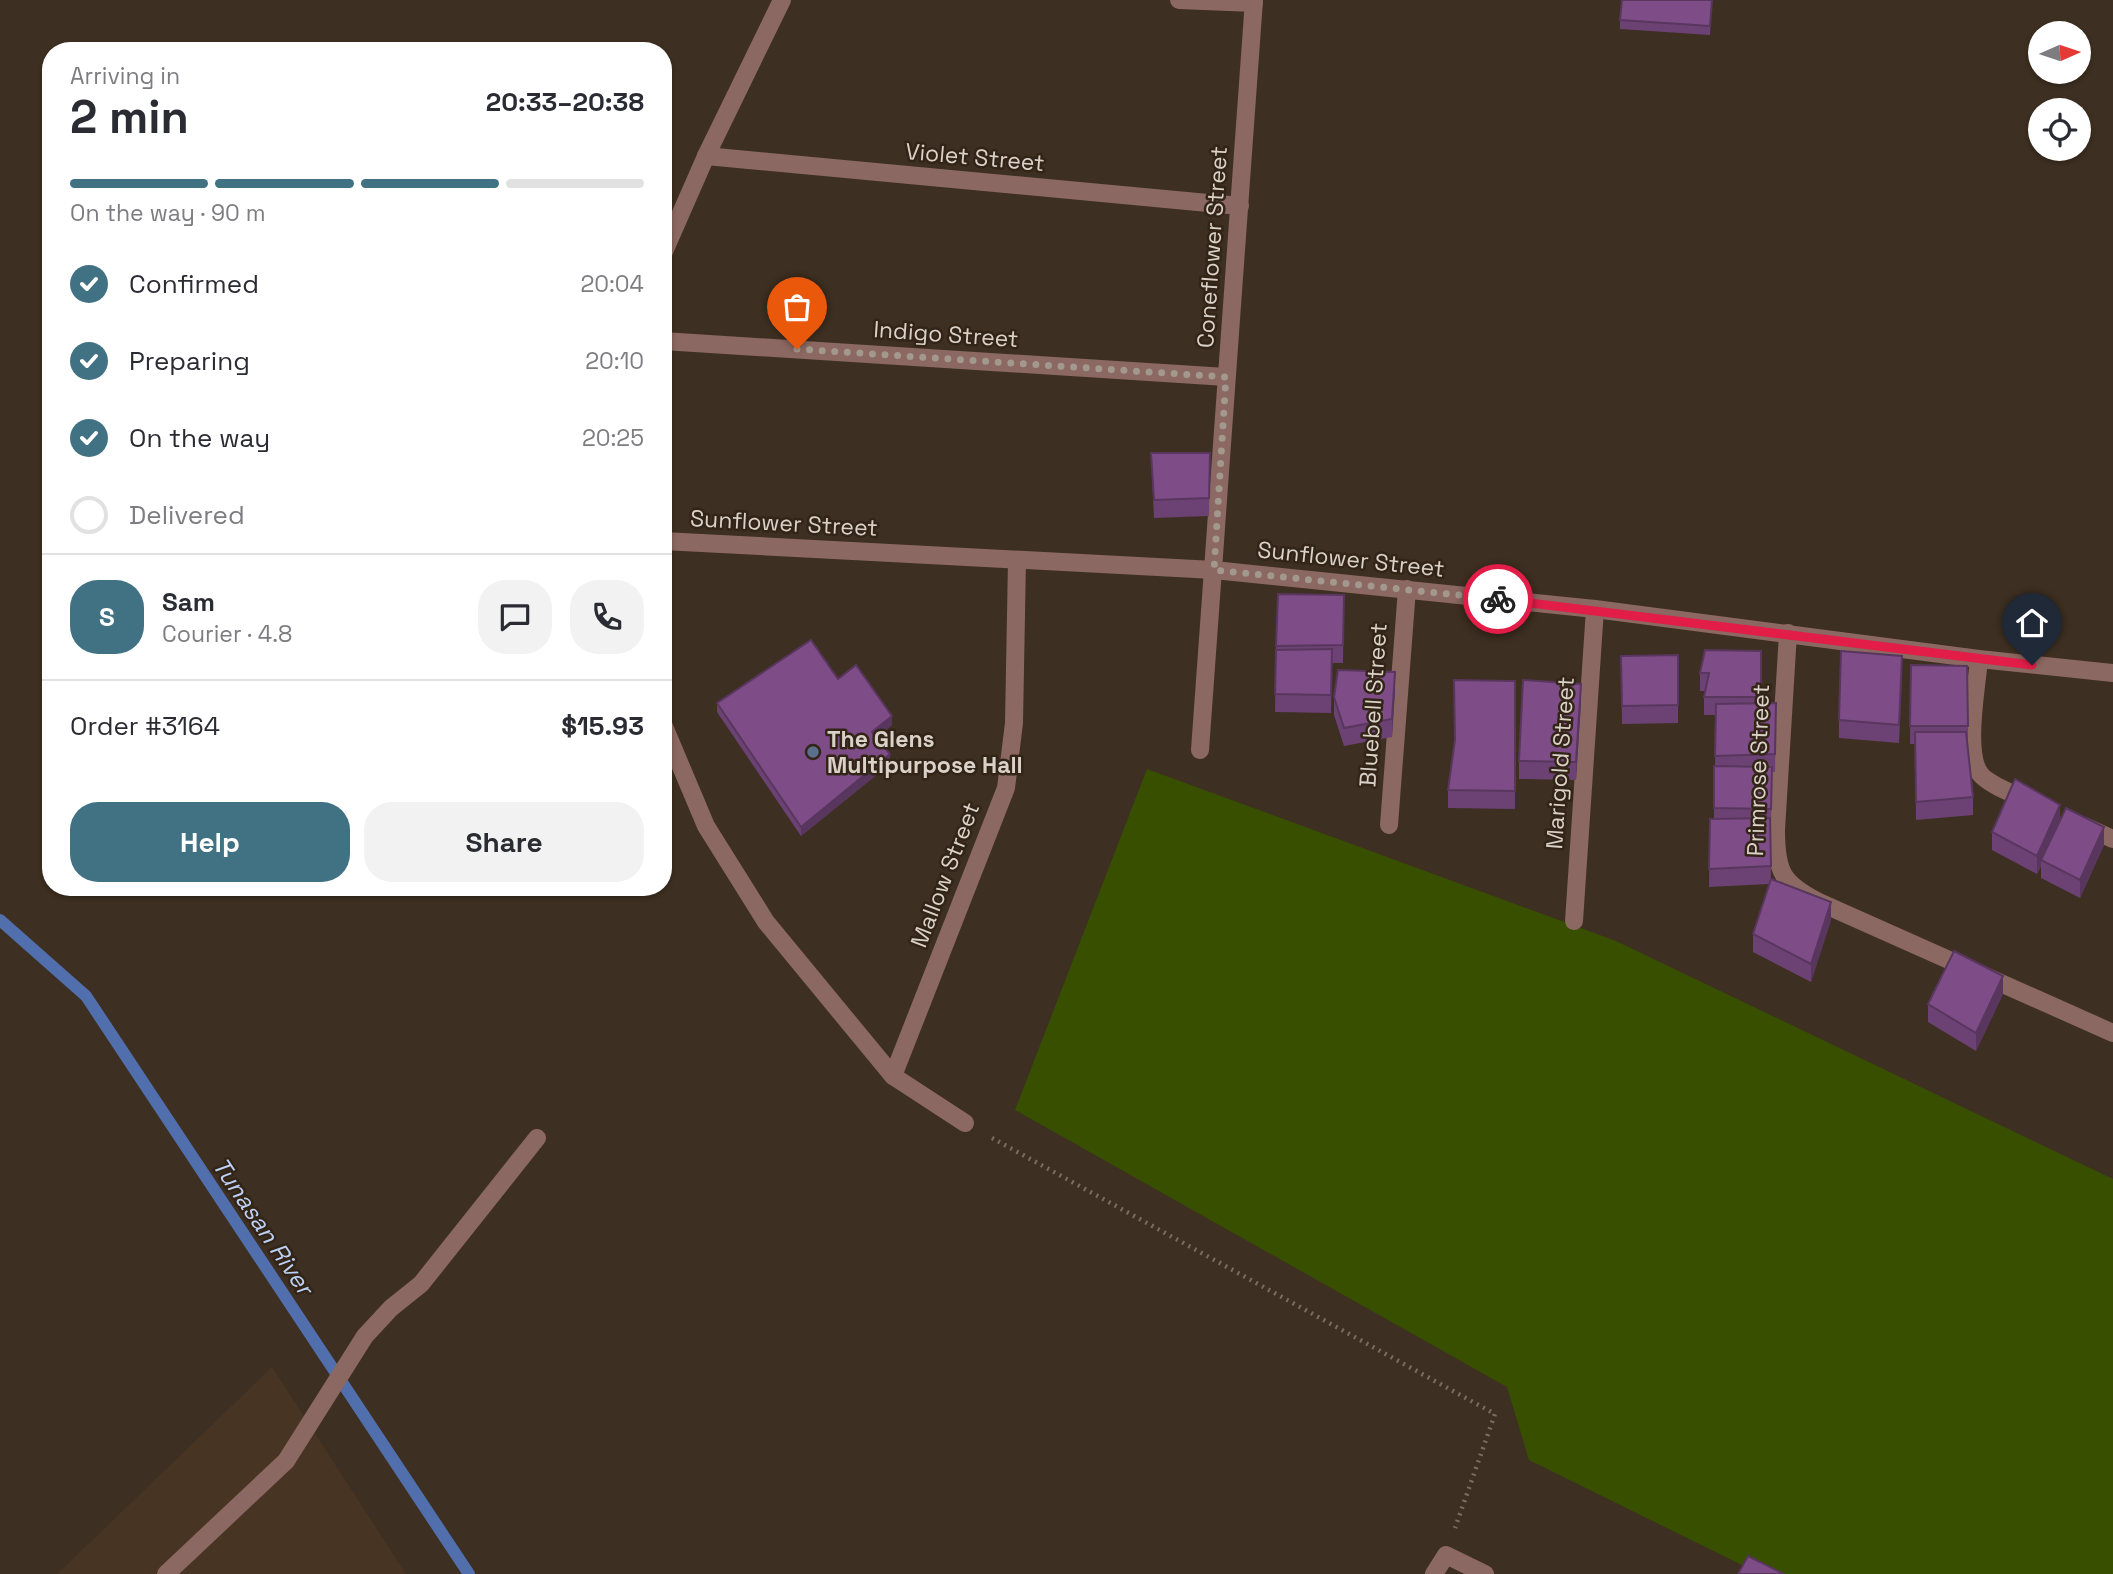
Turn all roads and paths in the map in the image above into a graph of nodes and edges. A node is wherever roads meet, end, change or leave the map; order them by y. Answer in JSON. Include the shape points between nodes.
{"nodes":[{"id":1,"x":782,"y":0,"type":"edge"},
{"id":2,"x":1179,"y":0,"type":"edge"},
{"id":3,"x":1254,"y":1,"type":"edge"},
{"id":4,"x":706,"y":156,"type":"junction"},
{"id":5,"x":1240,"y":206,"type":"junction"},
{"id":6,"x":672,"y":233,"type":"edge"},
{"id":7,"x":672,"y":342,"type":"edge"},
{"id":8,"x":1226,"y":377,"type":"junction"},
{"id":9,"x":672,"y":541,"type":"edge"},
{"id":10,"x":1017,"y":560,"type":"junction"},
{"id":11,"x":1214,"y":570,"type":"junction"},
{"id":12,"x":1407,"y":589,"type":"junction"},
{"id":13,"x":1595,"y":608,"type":"junction"},
{"id":14,"x":1788,"y":633,"type":"junction"},
{"id":15,"x":1979,"y":659,"type":"junction"},
{"id":16,"x":2113,"y":673,"type":"edge"},
{"id":17,"x":672,"y":745,"type":"edge"},
{"id":18,"x":1200,"y":750,"type":"dead end"},
{"id":19,"x":2044,"y":807,"type":"edge"},
{"id":20,"x":2067,"y":818,"type":"edge"},
{"id":21,"x":1389,"y":825,"type":"dead end"},
{"id":22,"x":2113,"y":839,"type":"edge"},
{"id":23,"x":1574,"y":921,"type":"dead end"},
{"id":24,"x":2113,"y":1034,"type":"edge"},
{"id":25,"x":893,"y":1076,"type":"junction"},
{"id":26,"x":965,"y":1123,"type":"joint"},
{"id":27,"x":537,"y":1138,"type":"dead end"},
{"id":28,"x":1446,"y":1555,"type":"junction"},
{"id":29,"x":166,"y":1574,"type":"edge"},
{"id":30,"x":1434,"y":1574,"type":"edge"},
{"id":31,"x":1485,"y":1574,"type":"edge"}],
"edges":[{"from":1,"to":4,"type":"street"},
{"from":2,"to":3,"type":"street"},
{"from":3,"to":5,"type":"street","name":"Coneflower Street"},
{"from":4,"to":5,"type":"street","name":"Violet Street"},
{"from":4,"to":6,"type":"street"},
{"from":5,"to":8,"type":"street","name":"Coneflower Street"},
{"from":7,"to":8,"type":"street","name":"Indigo Street"},
{"from":8,"to":11,"type":"street","name":"Coneflower Street"},
{"from":9,"to":10,"type":"street","name":"Sunflower Street"},
{"from":10,"to":11,"type":"street","name":"Sunflower Street"},
{"from":10,"to":25,"type":"street","name":"Mallow Street","via":[[1014,723],[1006,788]]},
{"from":11,"to":12,"type":"street","name":"Sunflower Street"},
{"from":11,"to":18,"type":"street","name":"Coneflower Street"},
{"from":12,"to":13,"type":"street","name":"Sunflower Street"},
{"from":12,"to":21,"type":"street","name":"Bluebell Street"},
{"from":13,"to":14,"type":"street","name":"Sunflower Street"},
{"from":13,"to":23,"type":"street","name":"Marigold Street"},
{"from":14,"to":15,"type":"street","name":"Sunflower Street"},
{"from":14,"to":24,"type":"street","name":"Primrose Street","via":[[1776,830],[1782,877],[1799,893]]},
{"from":15,"to":16,"type":"street","name":"Sunflower Street"},
{"from":15,"to":19,"type":"street","via":[[1972,746],[1975,765],[1996,785]]},
{"from":17,"to":25,"type":"street","via":[[706,826],[766,922]]},
{"from":20,"to":22,"type":"street"},
{"from":25,"to":26,"type":"street"},
{"from":26,"to":28,"type":"path","via":[[1495,1414]]},
{"from":27,"to":29,"type":"street","via":[[421,1284],[365,1336],[286,1461]]},
{"from":28,"to":30,"type":"street"},
{"from":28,"to":31,"type":"street"}]}
